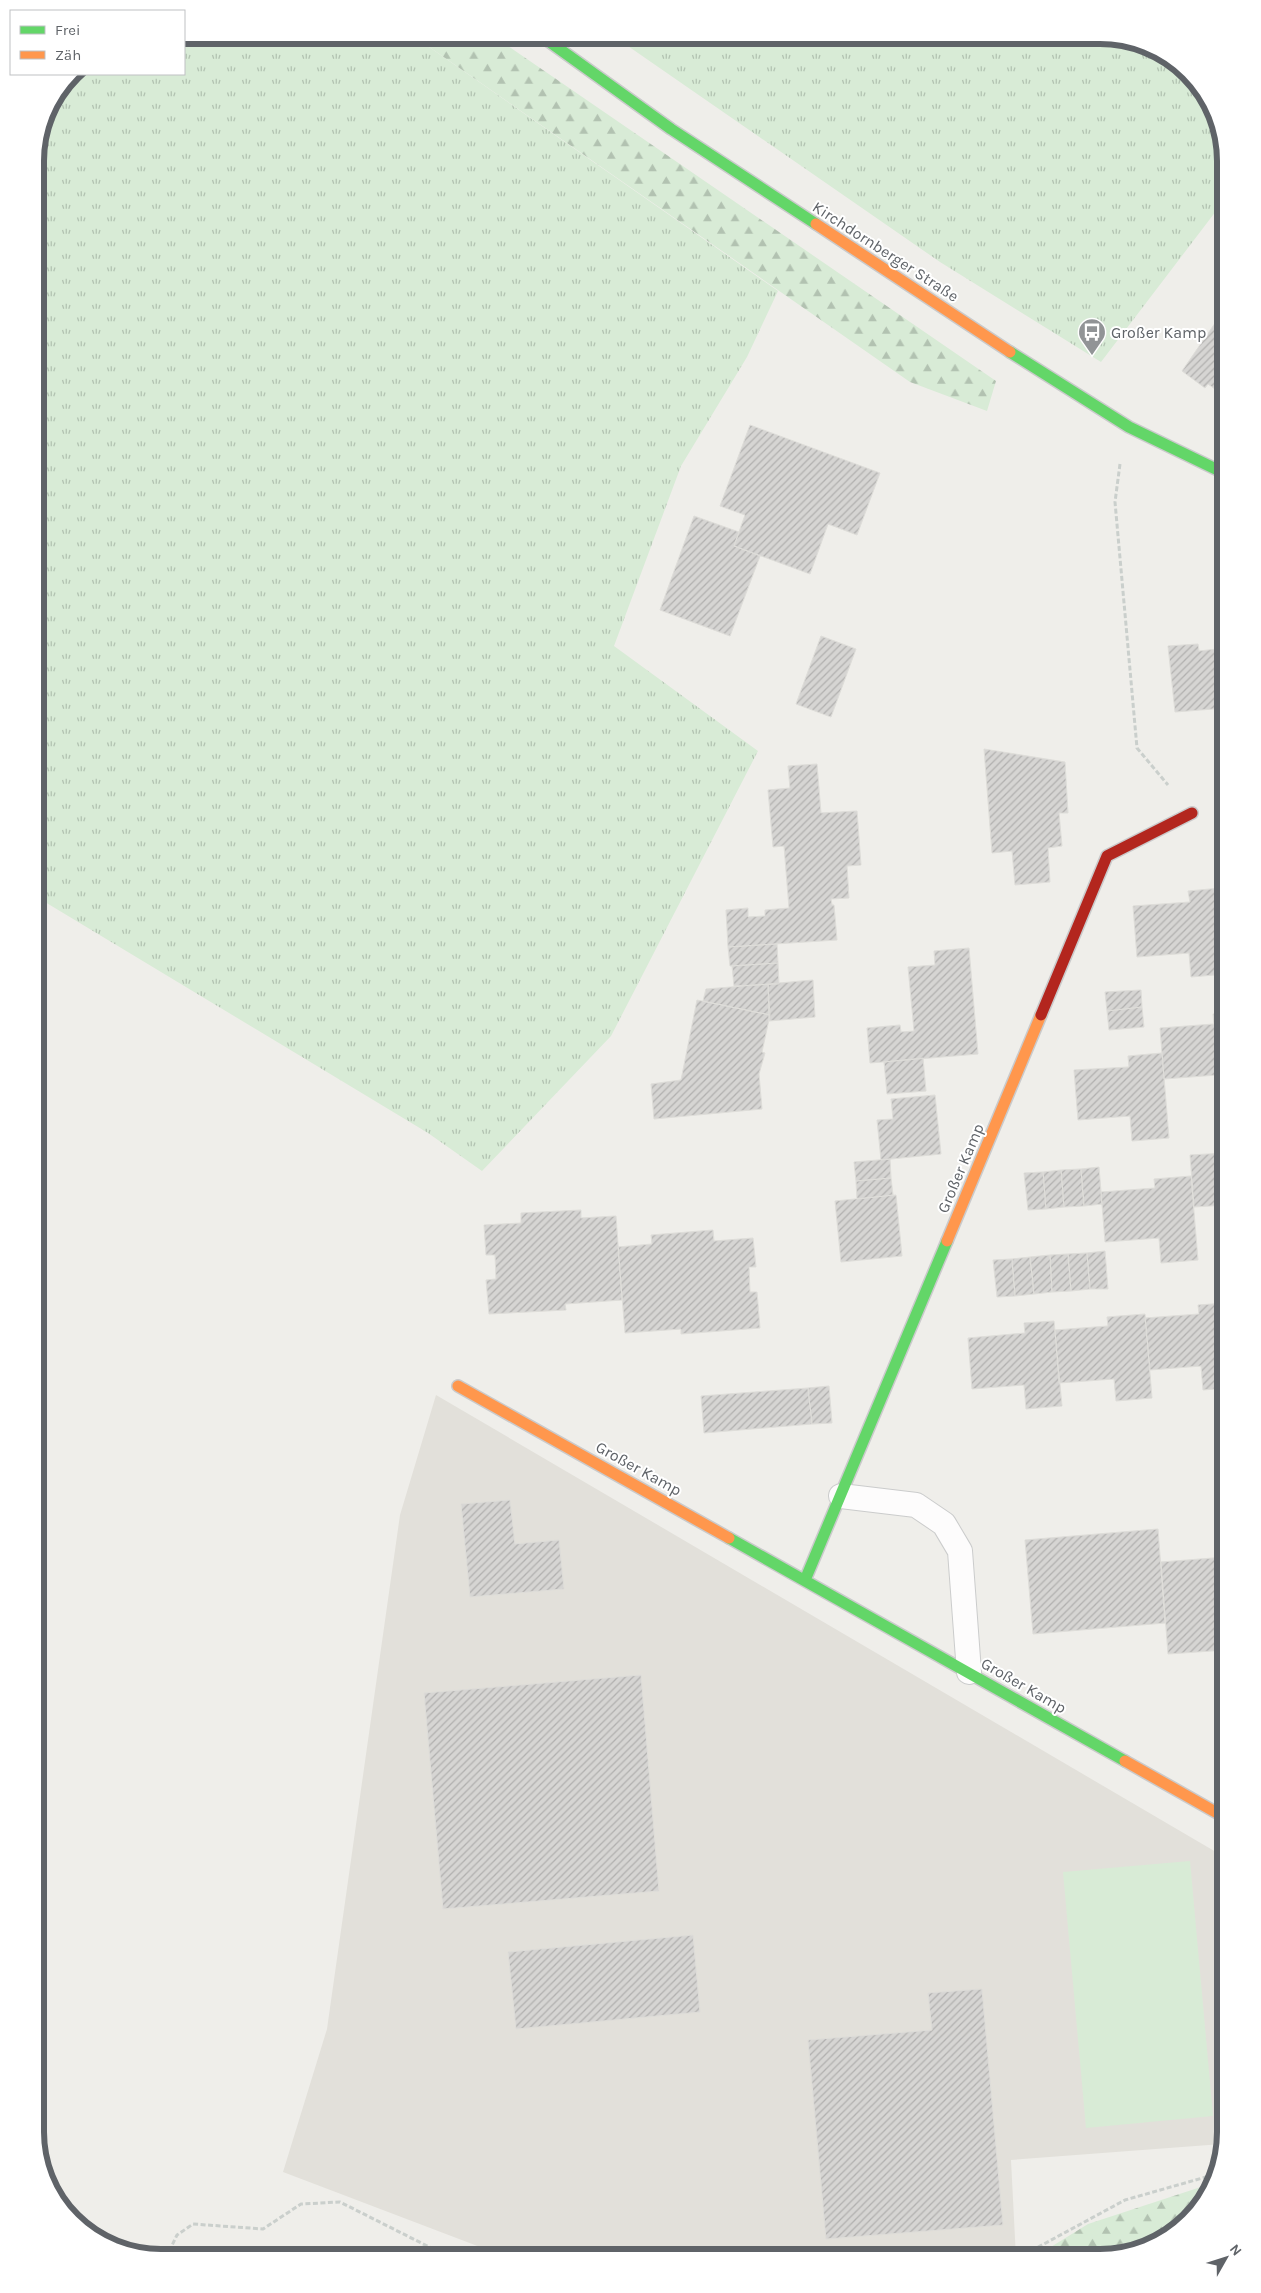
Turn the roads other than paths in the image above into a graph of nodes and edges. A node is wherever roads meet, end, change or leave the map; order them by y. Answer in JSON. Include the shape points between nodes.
{"nodes":[{"id":1,"x":553,"y":44,"type":"edge"},
{"id":2,"x":1217,"y":470,"type":"edge"},
{"id":3,"x":1192,"y":813,"type":"road end"},
{"id":4,"x":458,"y":1386,"type":"dead end"},
{"id":5,"x":841,"y":1496,"type":"junction"},
{"id":6,"x":805,"y":1580,"type":"junction"},
{"id":7,"x":969,"y":1672,"type":"junction"},
{"id":8,"x":1217,"y":1813,"type":"edge"}],
"edges":[{"from":1,"to":2,"type":"street","name":"Kirchdornberger Straße","via":[[672,129],[1025,362],[1129,426]]},
{"from":3,"to":5,"type":"street","name":"Großer Kamp","via":[[1107,856]]},
{"from":4,"to":6,"type":"street","name":"Großer Kamp"},
{"from":5,"to":6,"type":"street","name":"Großer Kamp"},
{"from":5,"to":7,"type":"lane","via":[[916,1505],[944,1524],[960,1550]]},
{"from":6,"to":7,"type":"street","name":"Großer Kamp"},
{"from":7,"to":8,"type":"street","name":"Großer Kamp"}]}
